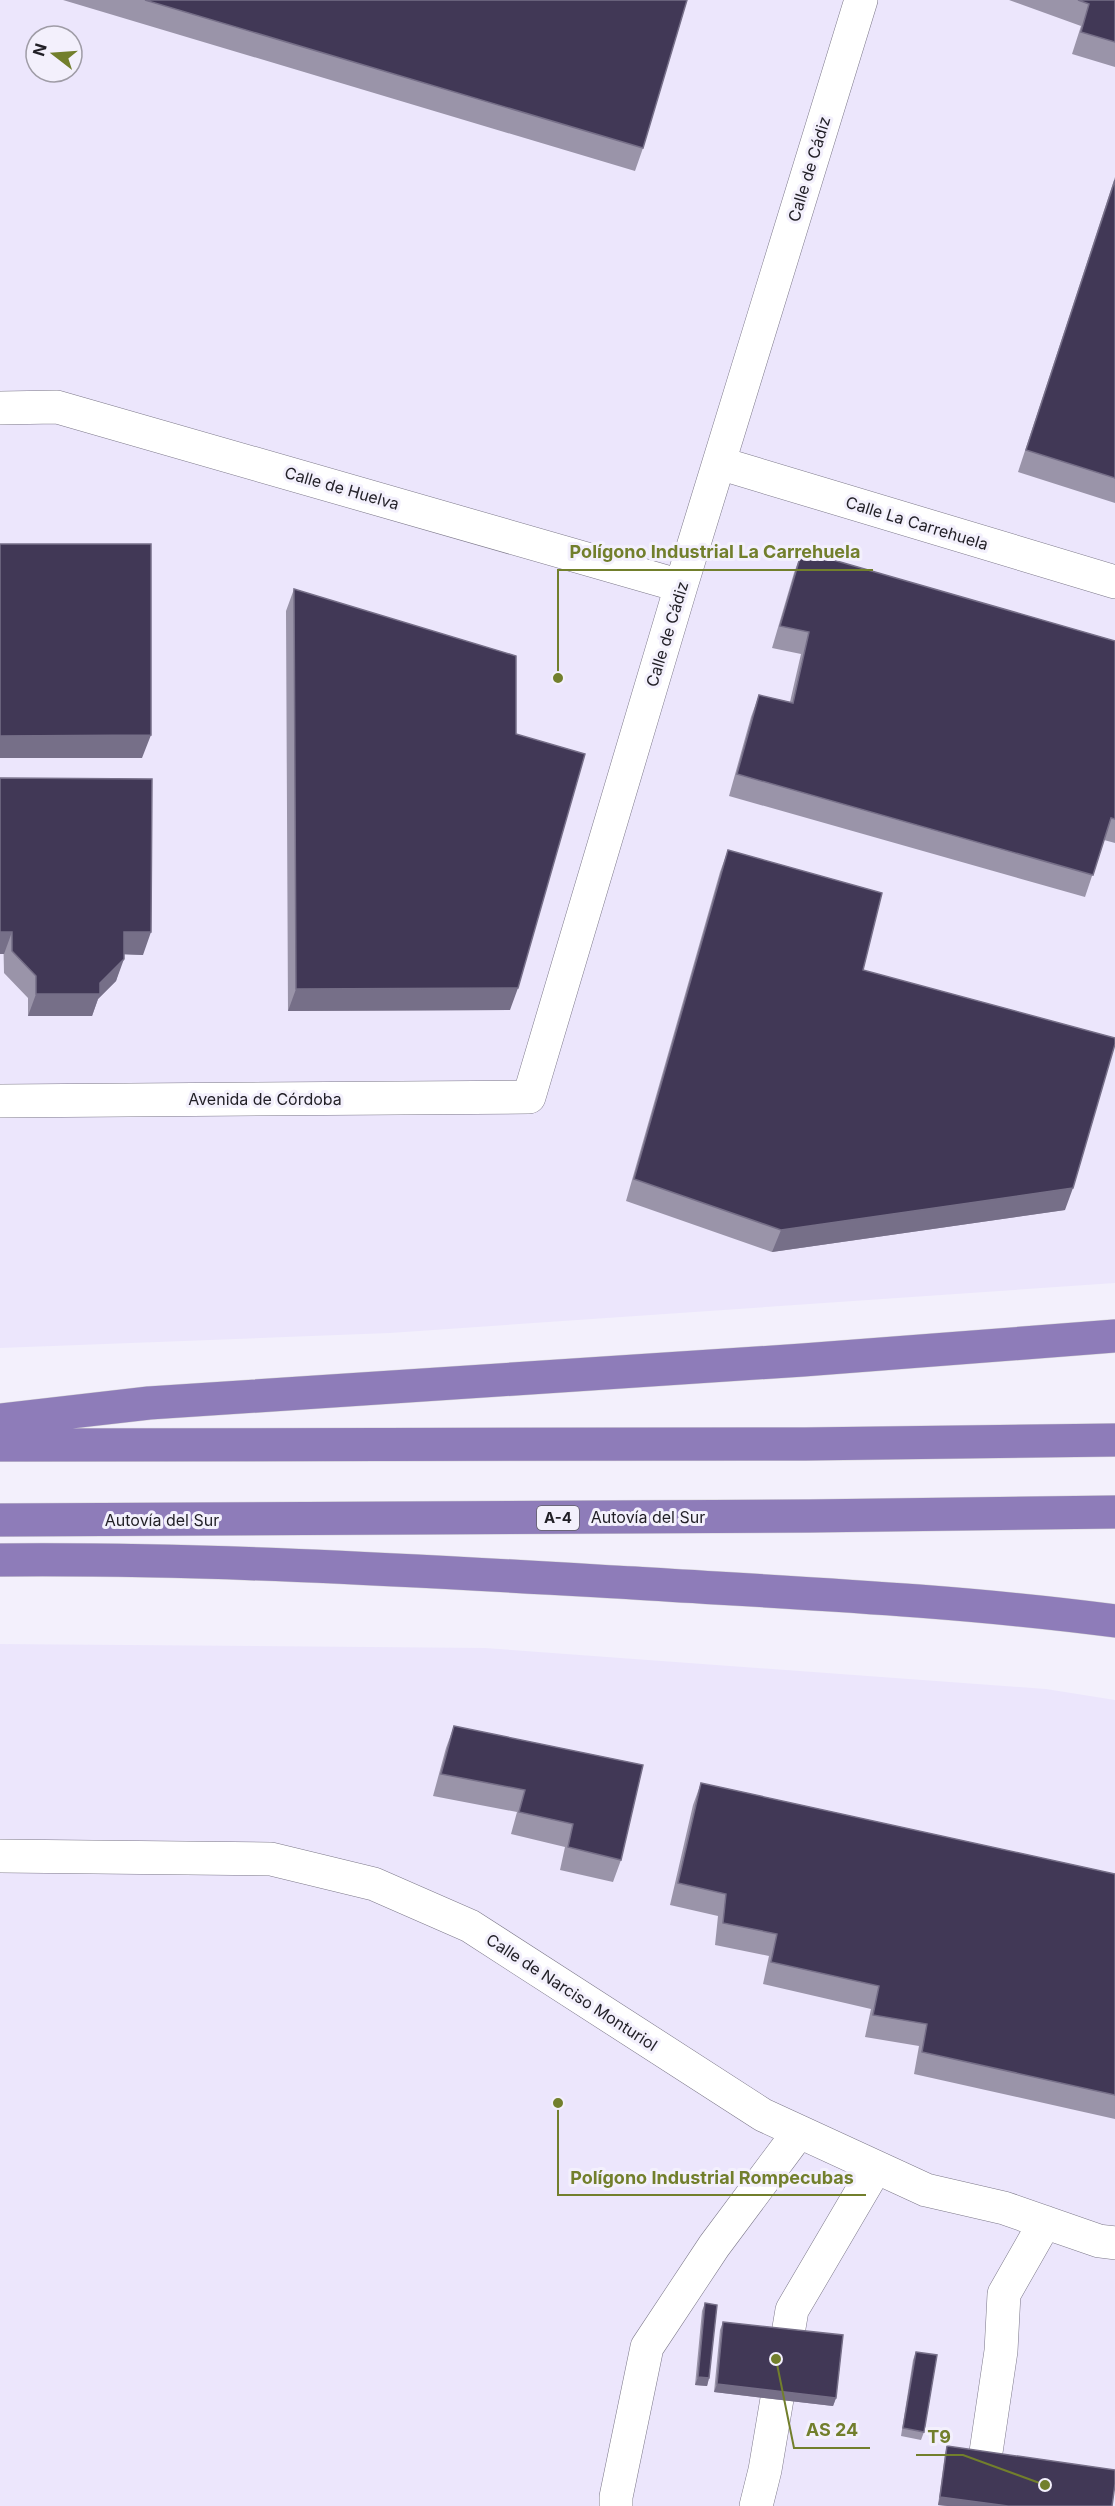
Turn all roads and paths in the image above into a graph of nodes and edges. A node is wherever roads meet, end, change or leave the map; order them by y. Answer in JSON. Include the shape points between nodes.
{"nodes":[{"id":1,"x":861,"y":0,"type":"edge"},
{"id":2,"x":0,"y":408,"type":"edge"},
{"id":3,"x":719,"y":463,"type":"junction"},
{"id":4,"x":1115,"y":582,"type":"edge"},
{"id":5,"x":681,"y":586,"type":"junction"},
{"id":6,"x":530,"y":1097,"type":"joint"},
{"id":7,"x":0,"y":1101,"type":"edge"},
{"id":8,"x":1115,"y":1335,"type":"edge"},
{"id":9,"x":0,"y":1420,"type":"edge"},
{"id":10,"x":1115,"y":1440,"type":"edge"},
{"id":11,"x":0,"y":1445,"type":"edge"},
{"id":12,"x":1115,"y":1512,"type":"edge"},
{"id":13,"x":0,"y":1520,"type":"edge"},
{"id":14,"x":0,"y":1560,"type":"edge"},
{"id":15,"x":1115,"y":1621,"type":"edge"},
{"id":16,"x":0,"y":1856,"type":"edge"},
{"id":17,"x":799,"y":2132,"type":"junction"},
{"id":18,"x":876,"y":2167,"type":"junction"},
{"id":19,"x":1045,"y":2222,"type":"junction"},
{"id":20,"x":1115,"y":2243,"type":"edge"},
{"id":21,"x":616,"y":2506,"type":"edge"},
{"id":22,"x":756,"y":2506,"type":"edge"},
{"id":23,"x":978,"y":2506,"type":"edge"}],
"edges":[{"from":1,"to":3,"type":"street","name":"Calle de Cádiz"},
{"from":2,"to":5,"type":"street","name":"Calle de Huelva","via":[[57,407]]},
{"from":3,"to":4,"type":"street","name":"Calle La Carrehuela"},
{"from":3,"to":5,"type":"street","name":"Calle de Cádiz"},
{"from":5,"to":6,"type":"street","name":"Calle de Cádiz"},
{"from":6,"to":7,"type":"street","name":"Avenida de Córdoba"},
{"from":8,"to":9,"type":"highway","via":[[791,1361],[149,1403]]},
{"from":10,"to":11,"type":"highway"},
{"from":12,"to":13,"type":"highway","name":"Autovía del Sur","number":"A-4"},
{"from":14,"to":15,"type":"highway","via":[[82,1559],[432,1571],[904,1601]]},
{"from":16,"to":17,"type":"street","name":"Calle de Narciso Monturiol","via":[[271,1858],[374,1884],[470,1926],[763,2115]]},
{"from":17,"to":18,"type":"street","name":"Calle de Narciso Monturiol"},
{"from":17,"to":21,"type":"street","via":[[714,2246],[647,2347]]},
{"from":18,"to":19,"type":"street","name":"Calle de Narciso Monturiol","via":[[926,2190]]},
{"from":18,"to":22,"type":"street","via":[[792,2310]]},
{"from":19,"to":20,"type":"street","name":"Calle de Narciso Monturiol"},
{"from":19,"to":23,"type":"street","via":[[1004,2294],[1001,2351]]}]}
